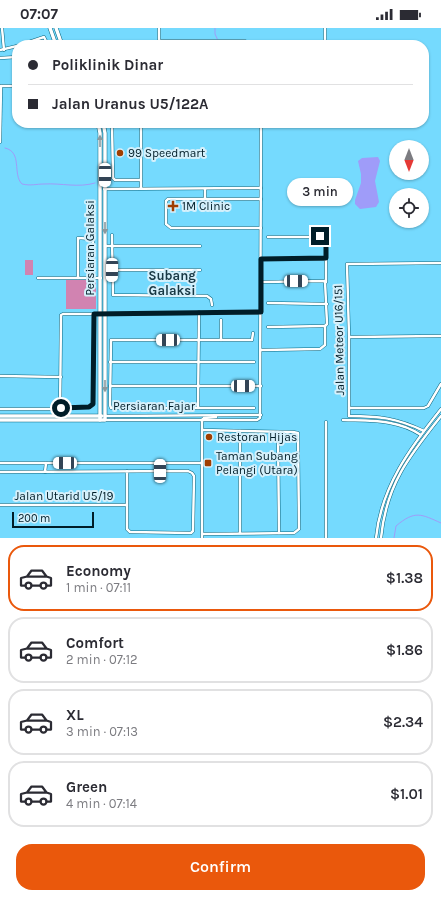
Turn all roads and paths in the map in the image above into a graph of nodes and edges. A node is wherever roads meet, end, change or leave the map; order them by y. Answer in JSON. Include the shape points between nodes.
{"nodes":[{"id":1,"x":2,"y":28,"type":"edge"},
{"id":2,"x":50,"y":28,"type":"edge"},
{"id":3,"x":56,"y":28,"type":"edge"},
{"id":4,"x":159,"y":28,"type":"edge"},
{"id":5,"x":325,"y":28,"type":"edge"},
{"id":6,"x":35,"y":40,"type":"edge"},
{"id":7,"x":46,"y":40,"type":"edge"},
{"id":8,"x":54,"y":40,"type":"edge"},
{"id":9,"x":60,"y":40,"type":"edge"},
{"id":10,"x":159,"y":40,"type":"edge"},
{"id":11,"x":325,"y":40,"type":"edge"},
{"id":12,"x":12,"y":48,"type":"edge"},
{"id":13,"x":0,"y":50,"type":"edge"},
{"id":14,"x":4,"y":50,"type":"junction"},
{"id":15,"x":0,"y":58,"type":"edge"},
{"id":16,"x":12,"y":58,"type":"edge"},
{"id":17,"x":0,"y":86,"type":"edge"},
{"id":18,"x":12,"y":86,"type":"edge"},
{"id":19,"x":98,"y":128,"type":"edge"},
{"id":20,"x":104,"y":128,"type":"edge"},
{"id":21,"x":112,"y":128,"type":"edge"},
{"id":22,"x":141,"y":128,"type":"edge"},
{"id":23,"x":261,"y":128,"type":"edge"},
{"id":24,"x":0,"y":129,"type":"edge"},
{"id":25,"x":0,"y":142,"type":"edge"},
{"id":26,"x":141,"y":180,"type":"junction"},
{"id":27,"x":141,"y":188,"type":"junction"},
{"id":28,"x":261,"y":188,"type":"junction"},
{"id":29,"x":100,"y":189,"type":"junction"},
{"id":30,"x":105,"y":189,"type":"junction"},
{"id":31,"x":205,"y":189,"type":"junction"},
{"id":32,"x":205,"y":199,"type":"junction"},
{"id":33,"x":261,"y":199,"type":"junction"},
{"id":34,"x":261,"y":228,"type":"junction"},
{"id":35,"x":112,"y":234,"type":"dead end"},
{"id":36,"x":268,"y":237,"type":"dead end"},
{"id":37,"x":105,"y":246,"type":"junction"},
{"id":38,"x":112,"y":246,"type":"junction"},
{"id":39,"x":200,"y":246,"type":"dead end"},
{"id":40,"x":326,"y":258,"type":"junction"},
{"id":41,"x":261,"y":259,"type":"junction"},
{"id":42,"x":441,"y":263,"type":"edge"},
{"id":43,"x":112,"y":270,"type":"junction"},
{"id":44,"x":200,"y":270,"type":"dead end"},
{"id":45,"x":38,"y":278,"type":"dead end"},
{"id":46,"x":78,"y":278,"type":"junction"},
{"id":47,"x":93,"y":278,"type":"junction"},
{"id":48,"x":100,"y":278,"type":"junction"},
{"id":49,"x":105,"y":278,"type":"junction"},
{"id":50,"x":261,"y":282,"type":"junction"},
{"id":51,"x":326,"y":282,"type":"junction"},
{"id":52,"x":268,"y":303,"type":"dead end"},
{"id":53,"x":327,"y":304,"type":"junction"},
{"id":54,"x":212,"y":305,"type":"dead end"},
{"id":55,"x":199,"y":312,"type":"junction"},
{"id":56,"x":261,"y":312,"type":"junction"},
{"id":57,"x":94,"y":314,"type":"junction"},
{"id":58,"x":100,"y":314,"type":"junction"},
{"id":59,"x":105,"y":314,"type":"junction"},
{"id":60,"x":221,"y":320,"type":"dead end"},
{"id":61,"x":325,"y":326,"type":"junction"},
{"id":62,"x":268,"y":327,"type":"dead end"},
{"id":63,"x":253,"y":333,"type":"dead end"},
{"id":64,"x":441,"y":336,"type":"edge"},
{"id":65,"x":349,"y":337,"type":"junction"},
{"id":66,"x":199,"y":340,"type":"junction"},
{"id":67,"x":221,"y":340,"type":"junction"},
{"id":68,"x":261,"y":350,"type":"junction"},
{"id":69,"x":110,"y":362,"type":"junction"},
{"id":70,"x":198,"y":362,"type":"junction"},
{"id":71,"x":254,"y":362,"type":"dead end"},
{"id":72,"x":0,"y":376,"type":"edge"},
{"id":73,"x":61,"y":377,"type":"junction"},
{"id":74,"x":441,"y":384,"type":"edge"},
{"id":75,"x":110,"y":386,"type":"junction"},
{"id":76,"x":198,"y":386,"type":"junction"},
{"id":77,"x":261,"y":386,"type":"junction"},
{"id":78,"x":61,"y":408,"type":"junction"},
{"id":79,"x":198,"y":408,"type":"junction"},
{"id":80,"x":254,"y":408,"type":"dead end"},
{"id":81,"x":349,"y":408,"type":"junction"},
{"id":82,"x":0,"y":409,"type":"edge"},
{"id":83,"x":441,"y":409,"type":"edge"},
{"id":84,"x":261,"y":415,"type":"junction"},
{"id":85,"x":0,"y":416,"type":"edge"},
{"id":86,"x":60,"y":416,"type":"junction"},
{"id":87,"x":170,"y":416,"type":"junction"},
{"id":88,"x":232,"y":416,"type":"junction"},
{"id":89,"x":441,"y":416,"type":"edge"},
{"id":90,"x":100,"y":418,"type":"junction"},
{"id":91,"x":105,"y":418,"type":"junction"},
{"id":92,"x":0,"y":420,"type":"edge"},
{"id":93,"x":202,"y":420,"type":"junction"},
{"id":94,"x":343,"y":420,"type":"dead end"},
{"id":95,"x":326,"y":422,"type":"dead end"},
{"id":96,"x":202,"y":430,"type":"junction"},
{"id":97,"x":240,"y":431,"type":"junction"},
{"id":98,"x":278,"y":431,"type":"junction"},
{"id":99,"x":424,"y":431,"type":"junction"},
{"id":100,"x":421,"y":435,"type":"junction"},
{"id":101,"x":0,"y":463,"type":"edge"},
{"id":102,"x":46,"y":463,"type":"junction"},
{"id":103,"x":160,"y":463,"type":"junction"},
{"id":104,"x":202,"y":463,"type":"junction"},
{"id":105,"x":127,"y":471,"type":"junction"},
{"id":106,"x":160,"y":471,"type":"junction"},
{"id":107,"x":0,"y":472,"type":"edge"},
{"id":108,"x":45,"y":472,"type":"junction"},
{"id":109,"x":0,"y":505,"type":"edge"},
{"id":110,"x":127,"y":505,"type":"junction"},
{"id":111,"x":240,"y":533,"type":"junction"},
{"id":112,"x":279,"y":533,"type":"junction"},
{"id":113,"x":202,"y":534,"type":"junction"},
{"id":114,"x":202,"y":538,"type":"edge"},
{"id":115,"x":326,"y":538,"type":"edge"},
{"id":116,"x":376,"y":538,"type":"edge"},
{"id":117,"x":381,"y":538,"type":"edge"}],
"edges":[{"from":1,"to":14,"type":"street"},
{"from":2,"to":8,"type":"main road"},
{"from":3,"to":9,"type":"main road"},
{"from":4,"to":10,"type":"street"},
{"from":5,"to":11,"type":"street"},
{"from":6,"to":7,"type":"street","via":[[44,37]]},
{"from":12,"to":14,"type":"street"},
{"from":13,"to":14,"type":"street"},
{"from":15,"to":16,"type":"street"},
{"from":17,"to":18,"type":"street"},
{"from":17,"to":24,"type":"street"},
{"from":29,"to":19,"type":"main road","name":"Persiaran Galaksi","one_way":true},
{"from":20,"to":30,"type":"main road","name":"Persiaran Galaksi"},
{"from":21,"to":26,"type":"street","via":[[115,180]]},
{"from":22,"to":26,"type":"street"},
{"from":23,"to":28,"type":"street"},
{"from":24,"to":25,"type":"street"},
{"from":26,"to":27,"type":"street"},
{"from":27,"to":30,"type":"street"},
{"from":27,"to":31,"type":"street"},
{"from":28,"to":31,"type":"street"},
{"from":28,"to":33,"type":"street"},
{"from":29,"to":30,"type":"street"},
{"from":29,"to":48,"type":"main road","name":"Persiaran Galaksi"},
{"from":30,"to":37,"type":"main road","name":"Persiaran Galaksi","one_way":true},
{"from":31,"to":32,"type":"street"},
{"from":32,"to":33,"type":"street"},
{"from":32,"to":34,"type":"street","via":[[168,199],[166,224],[171,228]]},
{"from":33,"to":34,"type":"street"},
{"from":34,"to":41,"type":"street"},
{"from":35,"to":38,"type":"street"},
{"from":36,"to":40,"type":"street","via":[[323,237],[326,241]]},
{"from":37,"to":38,"type":"street"},
{"from":37,"to":49,"type":"main road","name":"Persiaran Galaksi"},
{"from":38,"to":39,"type":"street"},
{"from":38,"to":43,"type":"street"},
{"from":40,"to":41,"type":"street"},
{"from":40,"to":51,"type":"street"},
{"from":41,"to":50,"type":"street"},
{"from":42,"to":65,"type":"street","name":"Jalan Meteor U16/151","via":[[347,264]]},
{"from":43,"to":44,"type":"street"},
{"from":43,"to":54,"type":"street","via":[[113,295],[208,296]]},
{"from":45,"to":46,"type":"street"},
{"from":46,"to":47,"type":"street"},
{"from":46,"to":47,"type":"street","via":[[78,238],[93,239]]},
{"from":47,"to":48,"type":"street"},
{"from":48,"to":49,"type":"street"},
{"from":48,"to":58,"type":"main road","name":"Persiaran Galaksi"},
{"from":49,"to":59,"type":"main road","name":"Persiaran Galaksi"},
{"from":50,"to":51,"type":"street"},
{"from":50,"to":56,"type":"street"},
{"from":51,"to":53,"type":"street"},
{"from":52,"to":53,"type":"street"},
{"from":53,"to":61,"type":"street"},
{"from":55,"to":56,"type":"street"},
{"from":55,"to":59,"type":"street"},
{"from":55,"to":66,"type":"street"},
{"from":56,"to":68,"type":"street"},
{"from":57,"to":58,"type":"street"},
{"from":57,"to":73,"type":"street","via":[[61,315]]},
{"from":57,"to":78,"type":"street","via":[[93,404],[89,407]]},
{"from":58,"to":59,"type":"street"},
{"from":58,"to":90,"type":"main road","name":"Persiaran Galaksi"},
{"from":59,"to":91,"type":"main road","name":"Persiaran Galaksi","one_way":true},
{"from":60,"to":67,"type":"street"},
{"from":61,"to":62,"type":"street"},
{"from":61,"to":68,"type":"street","via":[[324,347],[320,350]]},
{"from":63,"to":67,"type":"street","via":[[252,340]]},
{"from":64,"to":65,"type":"street"},
{"from":65,"to":81,"type":"street","name":"Jalan Meteor U16/151"},
{"from":66,"to":67,"type":"street"},
{"from":66,"to":69,"type":"street","via":[[110,341]]},
{"from":66,"to":70,"type":"street"},
{"from":68,"to":77,"type":"street"},
{"from":69,"to":70,"type":"street"},
{"from":69,"to":75,"type":"street"},
{"from":70,"to":71,"type":"street"},
{"from":70,"to":76,"type":"street"},
{"from":72,"to":73,"type":"street"},
{"from":73,"to":78,"type":"street"},
{"from":74,"to":81,"type":"street","via":[[428,406],[424,408]]},
{"from":75,"to":76,"type":"street"},
{"from":75,"to":79,"type":"street","via":[[112,408]]},
{"from":76,"to":77,"type":"street"},
{"from":76,"to":79,"type":"street"},
{"from":77,"to":84,"type":"street"},
{"from":78,"to":82,"type":"street"},
{"from":78,"to":86,"type":"street"},
{"from":79,"to":80,"type":"street"},
{"from":81,"to":99,"type":"street","name":"Jalan Meteor U16/151","via":[[349,416],[396,420]]},
{"from":83,"to":99,"type":"street"},
{"from":84,"to":88,"type":"street","name":"Persiaran Fajar"},
{"from":84,"to":93,"type":"street","name":"Persiaran Fajar","via":[[257,420]]},
{"from":85,"to":86,"type":"main road","name":"Persiaran Fajar"},
{"from":86,"to":90,"type":"main road","name":"Persiaran Fajar"},
{"from":87,"to":88,"type":"street","name":"Persiaran Fajar"},
{"from":87,"to":91,"type":"street","name":"Persiaran Fajar"},
{"from":87,"to":93,"type":"street","via":[[197,417]]},
{"from":88,"to":93,"type":"street"},
{"from":89,"to":117,"type":"street","via":[[412,452],[399,474],[392,490]]},
{"from":90,"to":91,"type":"main road","name":"Persiaran Fajar"},
{"from":90,"to":92,"type":"main road","name":"Persiaran Fajar"},
{"from":91,"to":93,"type":"street","name":"Persiaran Fajar"},
{"from":93,"to":96,"type":"street"},
{"from":94,"to":100,"type":"street","via":[[392,422]]},
{"from":95,"to":115,"type":"street"},
{"from":96,"to":97,"type":"street"},
{"from":96,"to":104,"type":"street"},
{"from":97,"to":98,"type":"street"},
{"from":97,"to":111,"type":"street"},
{"from":98,"to":112,"type":"street"},
{"from":98,"to":112,"type":"street","via":[[297,432],[298,436],[299,529],[294,533]]},
{"from":99,"to":100,"type":"street"},
{"from":100,"to":116,"type":"street","via":[[391,482],[380,514]]},
{"from":101,"to":102,"type":"street"},
{"from":102,"to":103,"type":"street"},
{"from":102,"to":108,"type":"street"},
{"from":103,"to":104,"type":"street"},
{"from":103,"to":106,"type":"street"},
{"from":104,"to":113,"type":"street"},
{"from":105,"to":106,"type":"street"},
{"from":105,"to":108,"type":"street"},
{"from":105,"to":110,"type":"street"},
{"from":106,"to":110,"type":"street","via":[[192,472],[194,530],[191,533],[130,532],[127,529]]},
{"from":107,"to":108,"type":"street"},
{"from":109,"to":110,"type":"street","name":"Jalan Utarid U5/19"},
{"from":111,"to":112,"type":"street"},
{"from":111,"to":113,"type":"street"},
{"from":113,"to":114,"type":"street"}]}
